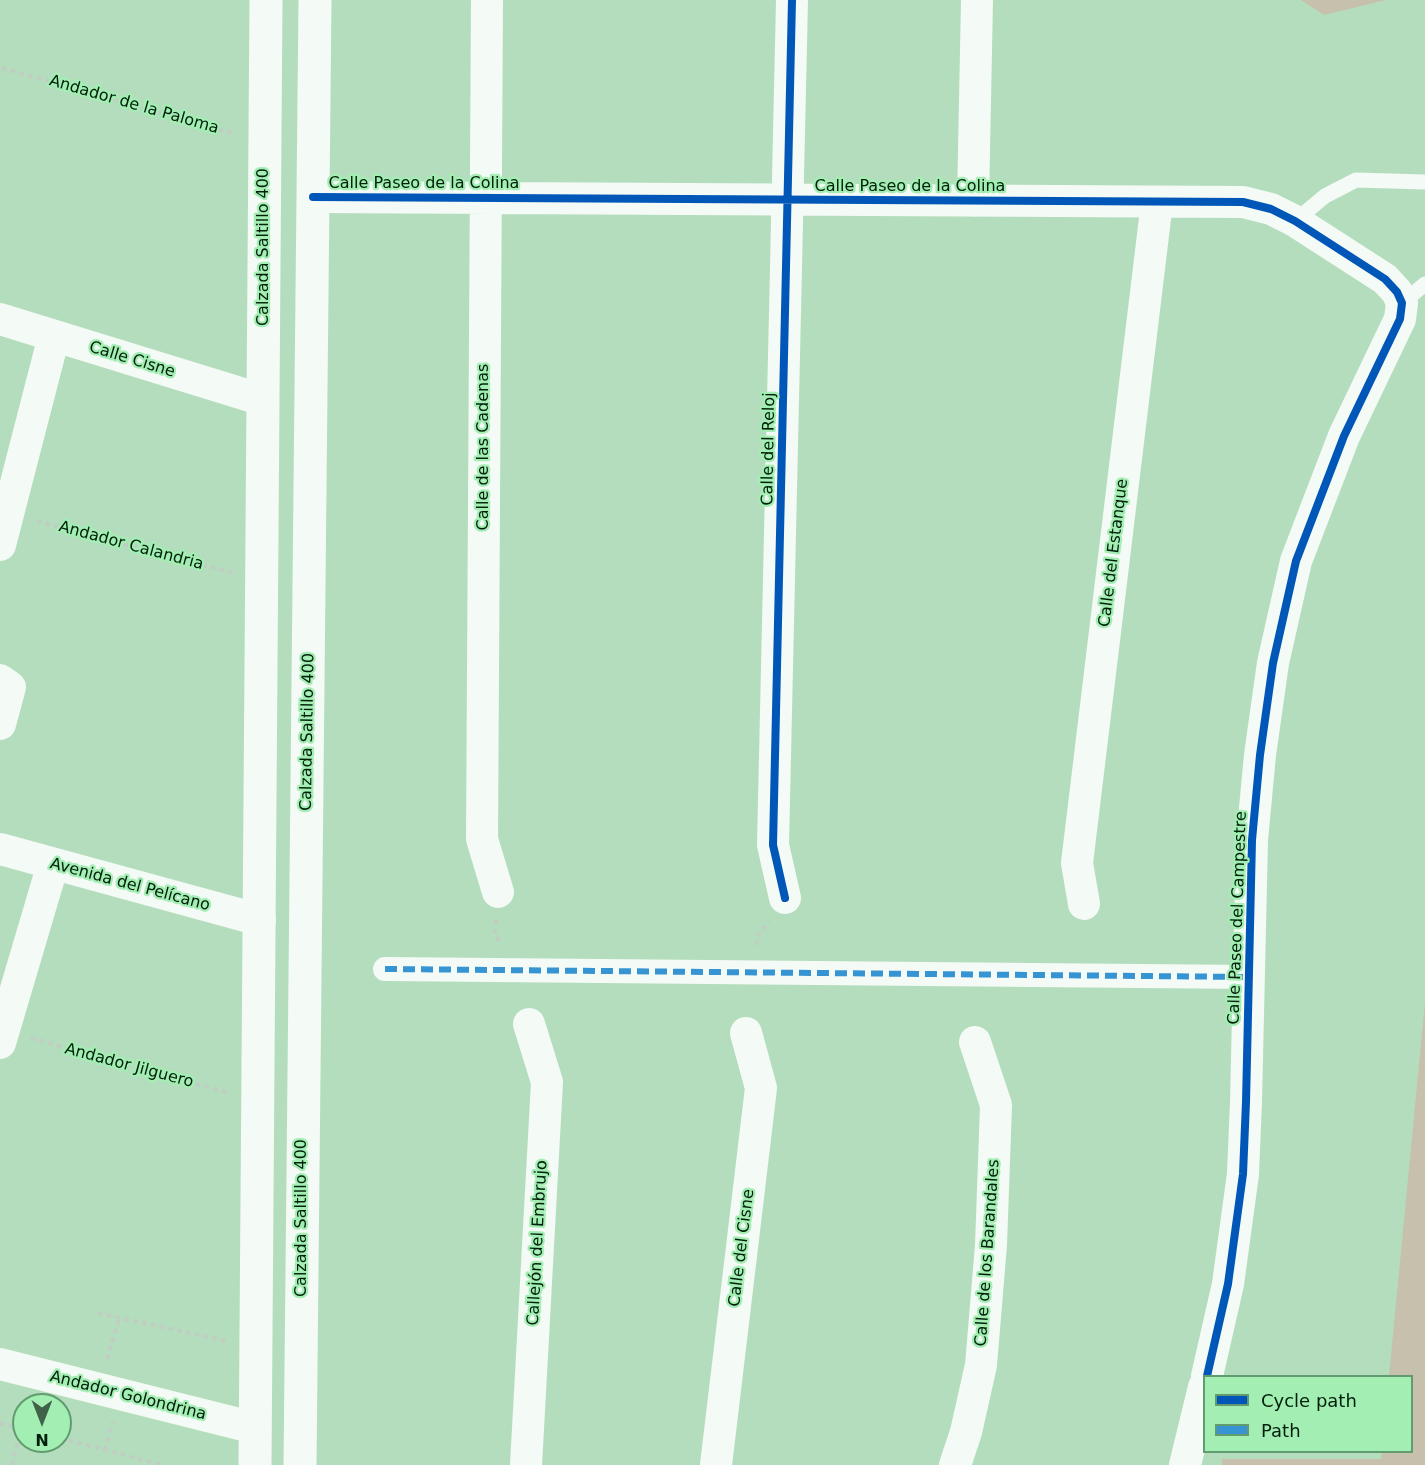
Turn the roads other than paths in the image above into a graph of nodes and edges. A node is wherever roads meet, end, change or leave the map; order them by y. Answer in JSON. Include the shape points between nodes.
{"nodes":[{"id":1,"x":266,"y":0,"type":"edge"},
{"id":2,"x":315,"y":0,"type":"edge"},
{"id":3,"x":487,"y":0,"type":"edge"},
{"id":4,"x":792,"y":0,"type":"edge"},
{"id":5,"x":977,"y":0,"type":"edge"},
{"id":6,"x":1425,"y":182,"type":"edge"},
{"id":7,"x":313,"y":197,"type":"junction"},
{"id":8,"x":485,"y":198,"type":"junction"},
{"id":9,"x":788,"y":200,"type":"junction"},
{"id":10,"x":973,"y":201,"type":"junction"},
{"id":11,"x":1157,"y":201,"type":"junction"},
{"id":12,"x":1295,"y":221,"type":"junction"},
{"id":13,"x":1413,"y":293,"type":"edge"},
{"id":14,"x":0,"y":319,"type":"edge"},
{"id":15,"x":54,"y":336,"type":"junction"},
{"id":16,"x":263,"y":400,"type":"junction"},
{"id":17,"x":4,"y":512,"type":"edge"},
{"id":18,"x":0,"y":546,"type":"edge"},
{"id":19,"x":5,"y":684,"type":"edge"},
{"id":20,"x":0,"y":724,"type":"edge"},
{"id":21,"x":0,"y":849,"type":"edge"},
{"id":22,"x":52,"y":864,"type":"junction"},
{"id":23,"x":498,"y":892,"type":"road end"},
{"id":24,"x":785,"y":898,"type":"road end"},
{"id":25,"x":1084,"y":904,"type":"dead end"},
{"id":26,"x":260,"y":920,"type":"junction"},
{"id":27,"x":385,"y":969,"type":"dead end"},
{"id":28,"x":1249,"y":977,"type":"junction"},
{"id":29,"x":529,"y":1024,"type":"dead end"},
{"id":30,"x":746,"y":1033,"type":"dead end"},
{"id":31,"x":1,"y":1034,"type":"edge"},
{"id":32,"x":975,"y":1042,"type":"dead end"},
{"id":33,"x":0,"y":1364,"type":"edge"},
{"id":34,"x":1207,"y":1375,"type":"edge"},
{"id":35,"x":1203,"y":1391,"type":"edge"},
{"id":36,"x":255,"y":1428,"type":"junction"},
{"id":37,"x":255,"y":1465,"type":"edge"},
{"id":38,"x":300,"y":1465,"type":"edge"},
{"id":39,"x":526,"y":1465,"type":"edge"},
{"id":40,"x":716,"y":1465,"type":"edge"},
{"id":41,"x":955,"y":1465,"type":"edge"},
{"id":42,"x":1185,"y":1465,"type":"edge"}],
"edges":[{"from":1,"to":16,"type":"main road","name":"Calzada Saltillo 400"},
{"from":2,"to":7,"type":"main road","name":"Calzada Saltillo 400"},
{"from":3,"to":8,"type":"street","name":"Calle de las Cadenas"},
{"from":4,"to":9,"type":"street","name":"Calle del Reloj"},
{"from":5,"to":10,"type":"street"},
{"from":6,"to":12,"type":"lane","via":[[1356,180],[1325,196]]},
{"from":7,"to":8,"type":"street","name":"Calle Paseo de la Colina"},
{"from":7,"to":38,"type":"main road","name":"Calzada Saltillo 400"},
{"from":8,"to":9,"type":"street","name":"Calle Paseo de la Colina"},
{"from":8,"to":23,"type":"street","name":"Calle de las Cadenas","via":[[482,839]]},
{"from":9,"to":10,"type":"street","name":"Calle Paseo de la Colina"},
{"from":9,"to":24,"type":"street","name":"Calle del Reloj","via":[[773,845]]},
{"from":10,"to":11,"type":"street","name":"Calle Paseo de la Colina"},
{"from":11,"to":12,"type":"street","name":"Calle Paseo de la Colina","via":[[1243,202],[1271,209]]},
{"from":11,"to":25,"type":"street","name":"Calle del Estanque","via":[[1077,863]]},
{"from":12,"to":13,"type":"street","name":"Calle Paseo de la Colina","via":[[1385,279],[1396,292]]},
{"from":13,"to":28,"type":"street","name":"Calle Paseo del Campestre","via":[[1344,436],[1293,572],[1273,663],[1260,755],[1252,840]]},
{"from":14,"to":15,"type":"street","name":"Calle Cisne"},
{"from":15,"to":16,"type":"street","name":"Calle Cisne"},
{"from":15,"to":17,"type":"street"},
{"from":16,"to":26,"type":"main road","name":"Calzada Saltillo 400"},
{"from":17,"to":18,"type":"street"},
{"from":19,"to":20,"type":"street"},
{"from":21,"to":22,"type":"street","name":"Avenida del Pelícano"},
{"from":22,"to":26,"type":"street","name":"Avenida del Pelícano"},
{"from":22,"to":31,"type":"street"},
{"from":26,"to":36,"type":"main road","name":"Calzada Saltillo 400"},
{"from":27,"to":28,"type":"street"},
{"from":28,"to":34,"type":"street","name":"Calle Paseo del Campestre","via":[[1242,1174],[1228,1284]]},
{"from":29,"to":39,"type":"street","name":"Callejón del Embrujo","via":[[547,1082]]},
{"from":30,"to":40,"type":"street","name":"Calle del Cisne","via":[[761,1088]]},
{"from":32,"to":41,"type":"street","name":"Calle de los Barandales","via":[[996,1105],[991,1245],[981,1365]]},
{"from":33,"to":36,"type":"street","name":"Andador Golondrina"},
{"from":35,"to":42,"type":"street"},
{"from":36,"to":37,"type":"main road","name":"Calzada Saltillo 400"}]}
